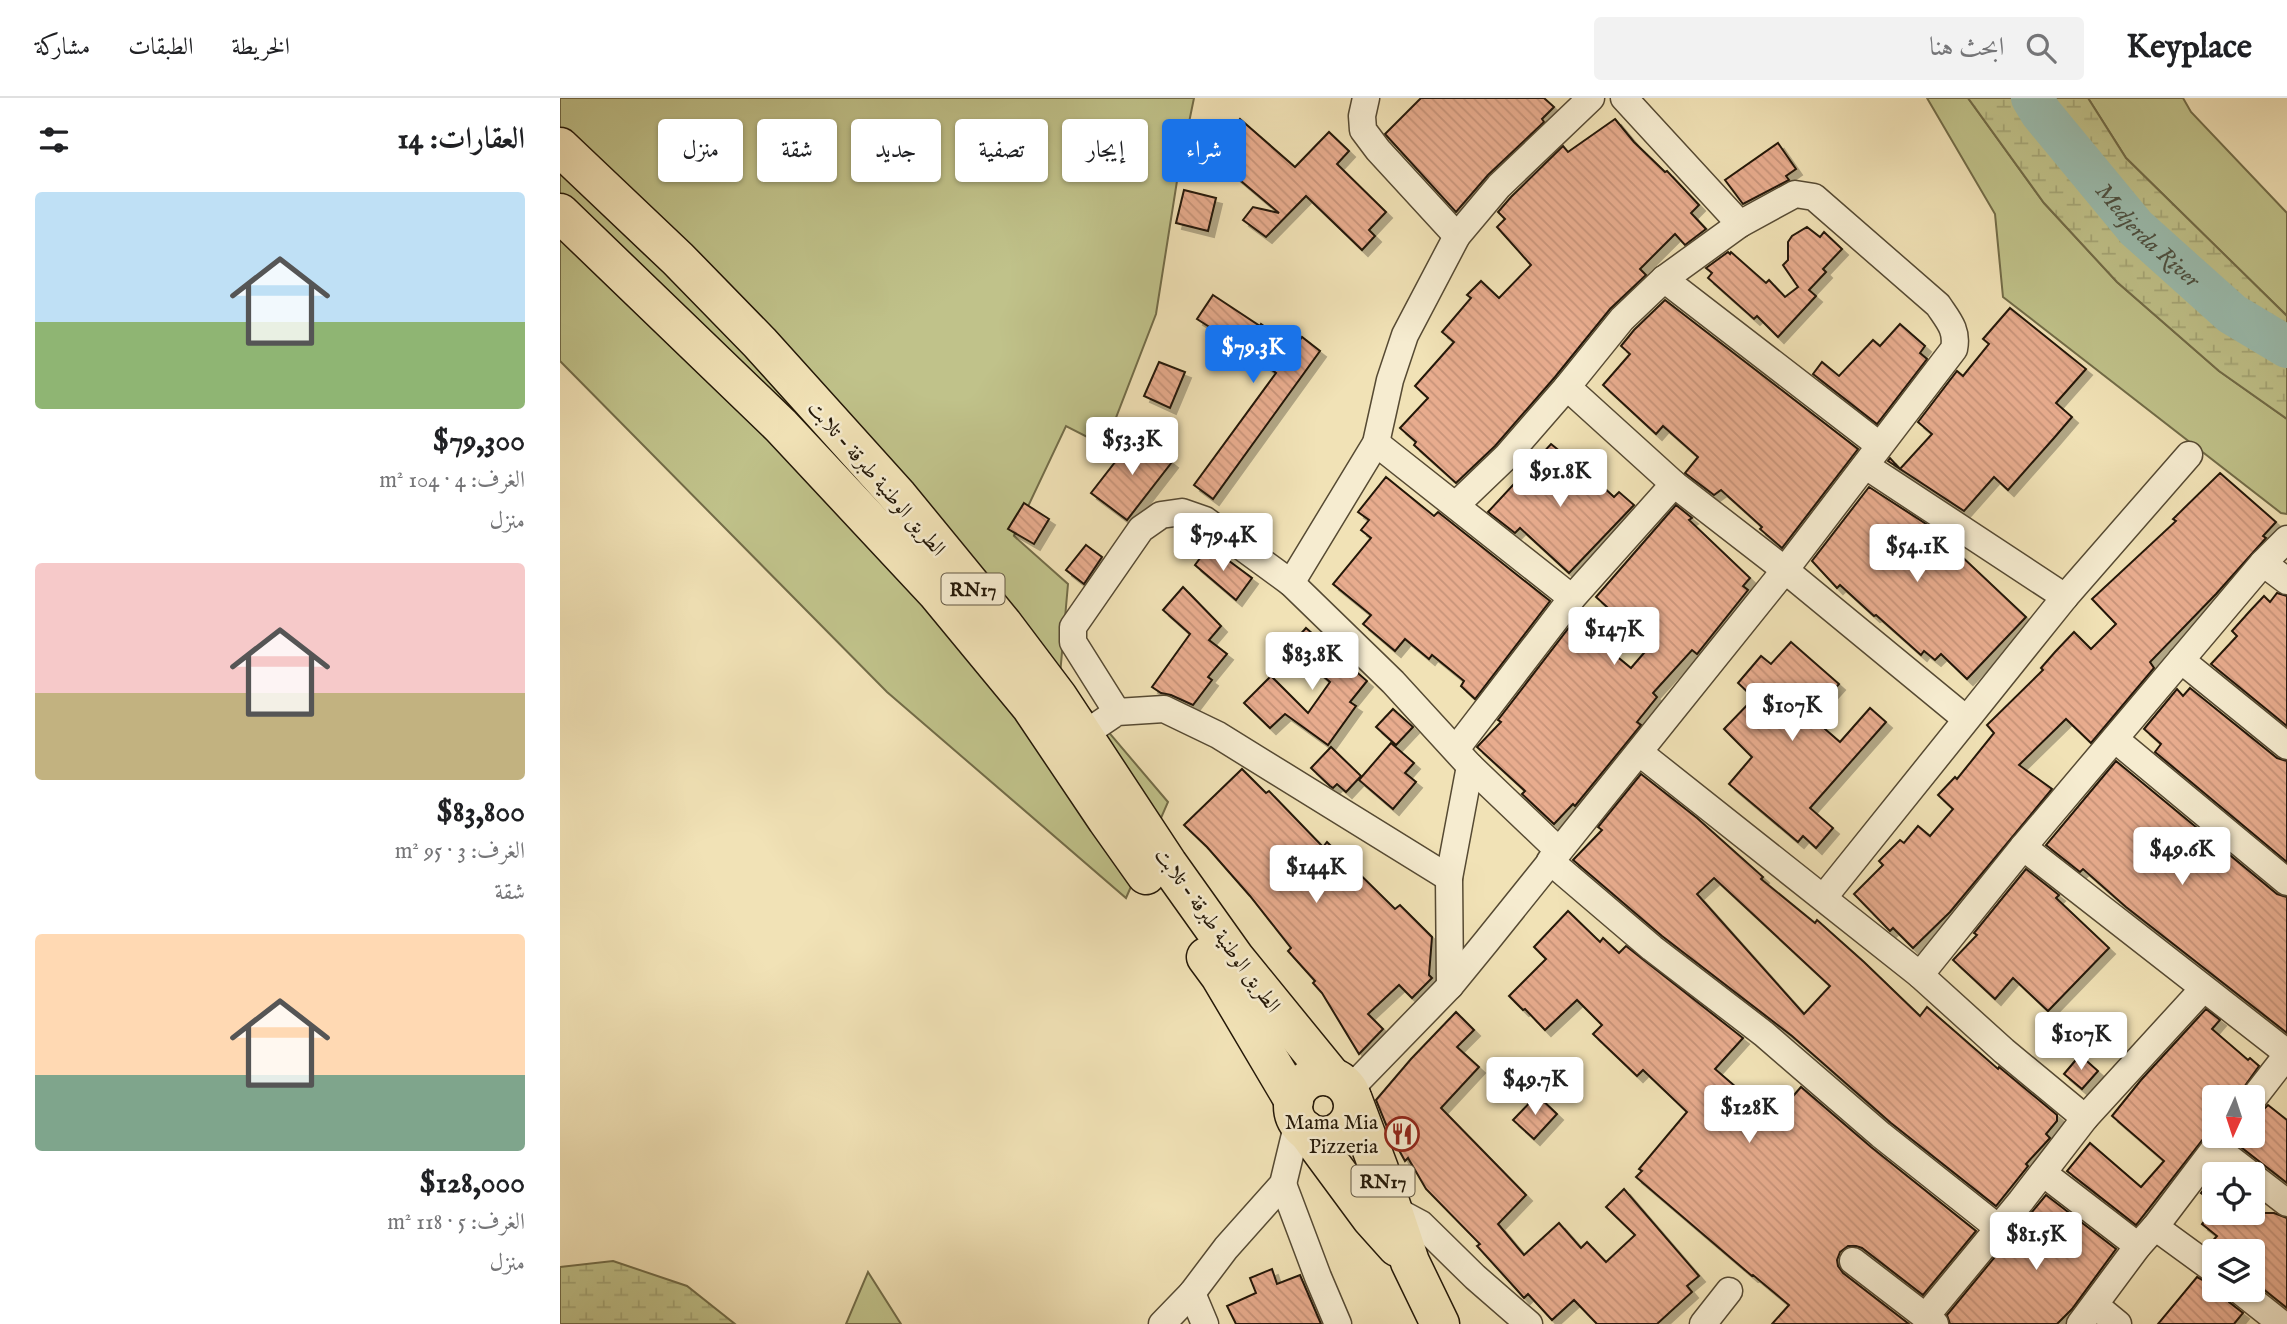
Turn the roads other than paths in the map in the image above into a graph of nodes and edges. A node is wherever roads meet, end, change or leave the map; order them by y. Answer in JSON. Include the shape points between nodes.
{"nodes":[{"id":1,"x":1366,"y":98,"type":"edge"},
{"id":2,"x":1591,"y":98,"type":"edge"},
{"id":3,"x":1624,"y":98,"type":"edge"},
{"id":4,"x":560,"y":147,"type":"edge"},
{"id":5,"x":560,"y":212,"type":"edge"},
{"id":6,"x":1740,"y":224,"type":"junction"},
{"id":7,"x":1457,"y":236,"type":"junction"},
{"id":8,"x":1664,"y":279,"type":"junction"},
{"id":9,"x":1567,"y":387,"type":"junction"},
{"id":10,"x":1376,"y":443,"type":"junction"},
{"id":11,"x":2189,"y":455,"type":"dead end"},
{"id":12,"x":1872,"y":456,"type":"junction"},
{"id":13,"x":1674,"y":484,"type":"junction"},
{"id":14,"x":1456,"y":505,"type":"junction"},
{"id":15,"x":2287,"y":540,"type":"edge"},
{"id":16,"x":2263,"y":562,"type":"junction"},
{"id":17,"x":1786,"y":570,"type":"junction"},
{"id":18,"x":2287,"y":581,"type":"edge"},
{"id":19,"x":1291,"y":583,"type":"junction"},
{"id":20,"x":2065,"y":597,"type":"junction"},
{"id":21,"x":1572,"y":598,"type":"junction"},
{"id":22,"x":2181,"y":660,"type":"junction"},
{"id":23,"x":1117,"y":712,"type":"junction"},
{"id":24,"x":1966,"y":719,"type":"junction"},
{"id":25,"x":1083,"y":735,"type":"junction"},
{"id":26,"x":2116,"y":740,"type":"junction"},
{"id":27,"x":2287,"y":746,"type":"edge"},
{"id":28,"x":1640,"y":752,"type":"junction"},
{"id":29,"x":1463,"y":757,"type":"junction"},
{"id":30,"x":2023,"y":847,"type":"junction"},
{"id":31,"x":1554,"y":855,"type":"junction"},
{"id":32,"x":1449,"y":878,"type":"junction"},
{"id":33,"x":2287,"y":882,"type":"edge"},
{"id":34,"x":1824,"y":897,"type":"junction"},
{"id":35,"x":1920,"y":975,"type":"junction"},
{"id":36,"x":1450,"y":986,"type":"junction"},
{"id":37,"x":2203,"y":989,"type":"junction"},
{"id":38,"x":2287,"y":1054,"type":"edge"},
{"id":39,"x":2263,"y":1085,"type":"edge"},
{"id":40,"x":1344,"y":1089,"type":"junction"},
{"id":41,"x":1300,"y":1118,"type":"junction"},
{"id":42,"x":2085,"y":1118,"type":"junction"},
{"id":43,"x":2215,"y":1148,"type":"edge"},
{"id":44,"x":2226,"y":1148,"type":"edge"},
{"id":45,"x":2239,"y":1162,"type":"edge"},
{"id":46,"x":2043,"y":1172,"type":"junction"},
{"id":47,"x":1283,"y":1184,"type":"junction"},
{"id":48,"x":2265,"y":1186,"type":"edge"},
{"id":49,"x":2287,"y":1203,"type":"edge"},
{"id":50,"x":1382,"y":1213,"type":"junction"},
{"id":51,"x":1997,"y":1227,"type":"junction"},
{"id":52,"x":2146,"y":1237,"type":"junction"},
{"id":53,"x":1853,"y":1261,"type":"dead end"},
{"id":54,"x":2202,"y":1264,"type":"edge"},
{"id":55,"x":1729,"y":1291,"type":"dead end"},
{"id":56,"x":1192,"y":1293,"type":"junction"},
{"id":57,"x":2255,"y":1302,"type":"edge"},
{"id":58,"x":2087,"y":1315,"type":"edge"},
{"id":59,"x":1931,"y":1320,"type":"edge"},
{"id":60,"x":1162,"y":1324,"type":"edge"},
{"id":61,"x":1205,"y":1324,"type":"edge"},
{"id":62,"x":1338,"y":1324,"type":"edge"},
{"id":63,"x":1440,"y":1324,"type":"edge"},
{"id":64,"x":1529,"y":1324,"type":"edge"},
{"id":65,"x":1703,"y":1324,"type":"edge"},
{"id":66,"x":2118,"y":1324,"type":"edge"},
{"id":67,"x":2283,"y":1324,"type":"edge"}],
"edges":[{"from":1,"to":7,"type":"street","via":[[1363,130]]},
{"from":2,"to":7,"type":"street","via":[[1499,186]]},
{"from":3,"to":6,"type":"street"},
{"from":4,"to":25,"type":"main road","name":"الطريق الوطنية طبرقة - تلابت","number":"RN17","via":[[751,334],[898,496],[1003,624]]},
{"from":5,"to":41,"type":"main road","name":"الطريق الوطنية طبرقة - تلابت","number":"RN17","via":[[781,426],[936,592],[1014,685],[1220,975]]},
{"from":6,"to":8,"type":"street"},
{"from":6,"to":12,"type":"street","via":[[1795,194],[1814,197],[1938,305],[1953,327],[1954,349]]},
{"from":7,"to":10,"type":"street","via":[[1405,335]]},
{"from":8,"to":9,"type":"street","via":[[1622,319]]},
{"from":8,"to":12,"type":"street"},
{"from":9,"to":13,"type":"street"},
{"from":9,"to":14,"type":"street","via":[[1506,457]]},
{"from":10,"to":14,"type":"street"},
{"from":10,"to":19,"type":"street"},
{"from":11,"to":20,"type":"street"},
{"from":12,"to":17,"type":"street"},
{"from":12,"to":20,"type":"street"},
{"from":13,"to":17,"type":"street"},
{"from":13,"to":21,"type":"street"},
{"from":14,"to":21,"type":"street"},
{"from":15,"to":16,"type":"street"},
{"from":16,"to":18,"type":"street"},
{"from":16,"to":22,"type":"street"},
{"from":17,"to":24,"type":"street"},
{"from":17,"to":28,"type":"street"},
{"from":19,"to":23,"type":"street","via":[[1205,520],[1182,512],[1161,514],[1141,529],[1073,627],[1073,642]]},
{"from":19,"to":29,"type":"street"},
{"from":20,"to":24,"type":"street"},
{"from":21,"to":29,"type":"street"},
{"from":22,"to":26,"type":"street"},
{"from":22,"to":27,"type":"street"},
{"from":23,"to":25,"type":"street"},
{"from":23,"to":32,"type":"street","via":[[1164,709],[1218,735]]},
{"from":24,"to":34,"type":"street"},
{"from":25,"to":40,"type":"main road","name":"الطريق الوطنية طبرقة - تلابت","number":"RN17","via":[[1235,957]]},
{"from":26,"to":30,"type":"street"},
{"from":26,"to":33,"type":"street"},
{"from":28,"to":31,"type":"street"},
{"from":28,"to":34,"type":"street"},
{"from":29,"to":31,"type":"street"},
{"from":29,"to":32,"type":"street"},
{"from":30,"to":35,"type":"street"},
{"from":30,"to":37,"type":"street"},
{"from":31,"to":36,"type":"street"},
{"from":31,"to":51,"type":"street","via":[[1652,948],[1764,1034]]},
{"from":32,"to":36,"type":"street"},
{"from":34,"to":35,"type":"street"},
{"from":35,"to":42,"type":"street"},
{"from":36,"to":40,"type":"street"},
{"from":37,"to":38,"type":"street"},
{"from":37,"to":42,"type":"street"},
{"from":38,"to":39,"type":"street"},
{"from":40,"to":41,"type":"main road","via":[[1321,1076],[1303,1083],[1297,1091]]},
{"from":40,"to":41,"type":"main road","via":[[1353,1110],[1350,1120],[1335,1133],[1325,1135]]},
{"from":40,"to":50,"type":"main road","name":"الطريق الوطنية طبرقة - تلابت","number":"RN17"},
{"from":41,"to":47,"type":"street"},
{"from":41,"to":50,"type":"main road","name":"الطريق الوطنية طبرقة - تلابت","number":"RN17"},
{"from":42,"to":46,"type":"street"},
{"from":43,"to":52,"type":"street"},
{"from":44,"to":45,"type":"street"},
{"from":46,"to":51,"type":"street"},
{"from":46,"to":52,"type":"street"},
{"from":47,"to":56,"type":"street"},
{"from":47,"to":62,"type":"street"},
{"from":48,"to":49,"type":"street"},
{"from":50,"to":63,"type":"main road","name":"الطريق الوطنية طبرقة - تلابت","number":"RN17"},
{"from":50,"to":64,"type":"street","via":[[1421,1224]]},
{"from":51,"to":59,"type":"street"},
{"from":52,"to":54,"type":"street"},
{"from":52,"to":58,"type":"street"},
{"from":53,"to":59,"type":"street"},
{"from":55,"to":65,"type":"street"},
{"from":56,"to":60,"type":"street"},
{"from":56,"to":61,"type":"street"},
{"from":57,"to":67,"type":"street"},
{"from":58,"to":66,"type":"street"}]}
